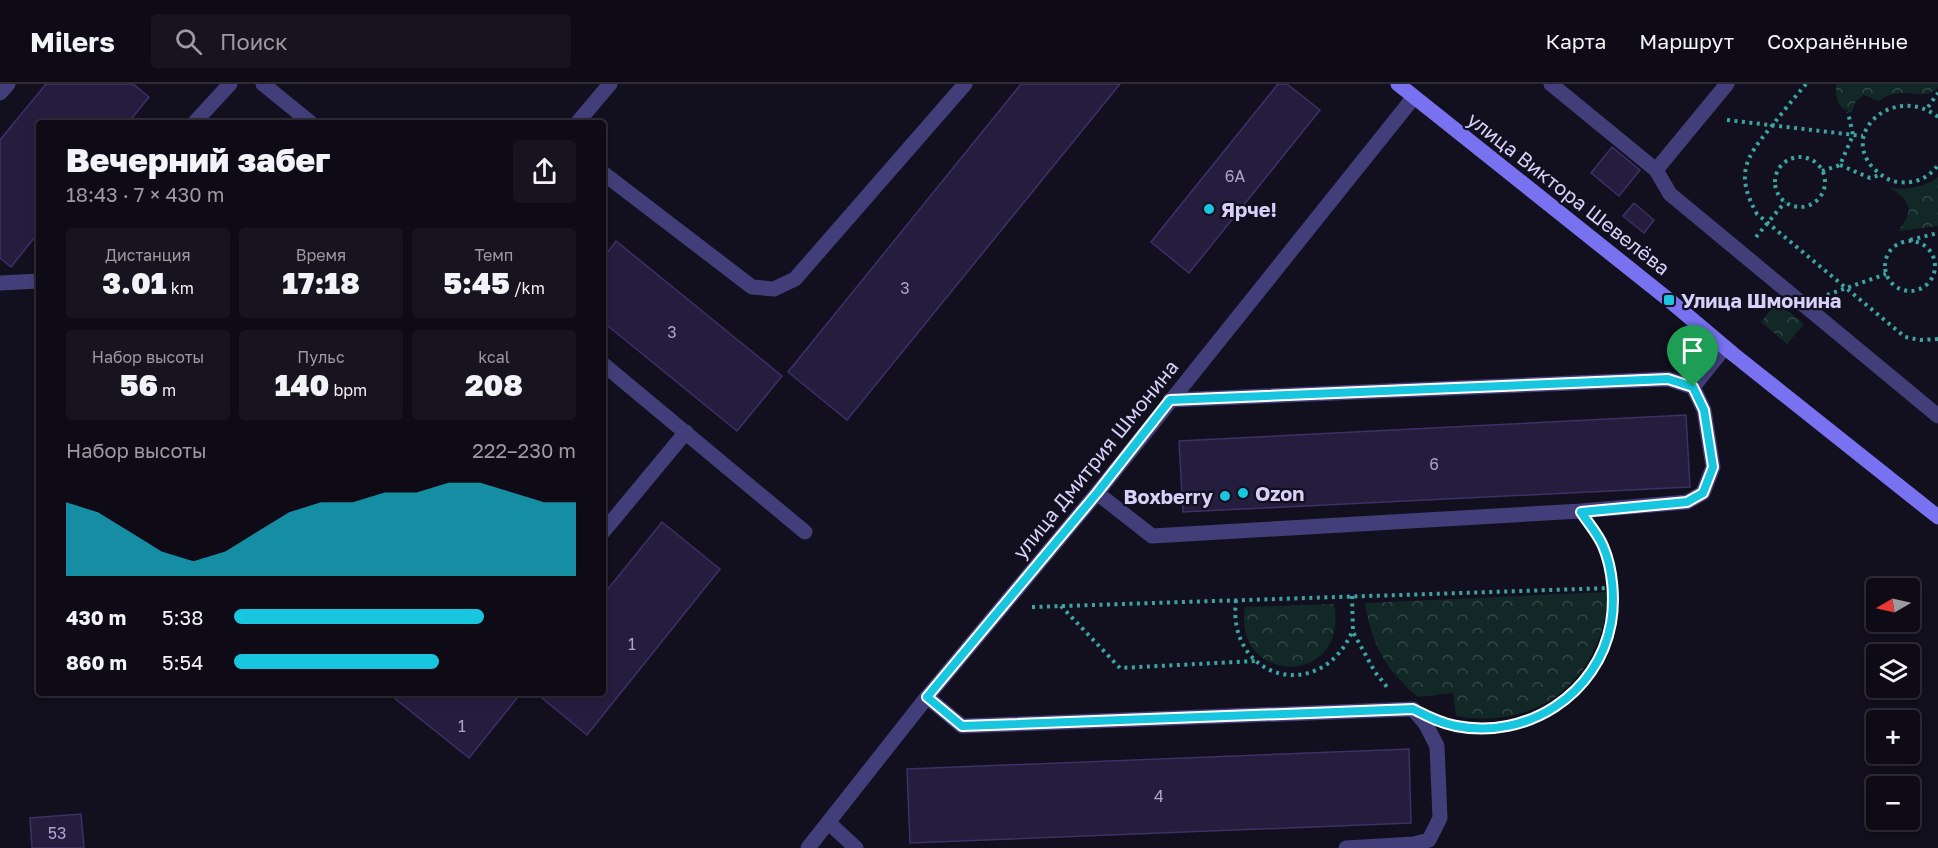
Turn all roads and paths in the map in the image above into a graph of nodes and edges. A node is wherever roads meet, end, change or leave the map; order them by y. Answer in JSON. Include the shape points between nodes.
{"nodes":[{"id":1,"x":8,"y":84,"type":"edge"},
{"id":2,"x":230,"y":84,"type":"edge"},
{"id":3,"x":263,"y":84,"type":"edge"},
{"id":4,"x":610,"y":84,"type":"edge"},
{"id":5,"x":965,"y":84,"type":"edge"},
{"id":6,"x":1398,"y":84,"type":"edge"},
{"id":7,"x":1551,"y":84,"type":"edge"},
{"id":8,"x":1727,"y":84,"type":"edge"},
{"id":9,"x":1806,"y":84,"type":"edge"},
{"id":10,"x":0,"y":93,"type":"edge"},
{"id":11,"x":1938,"y":93,"type":"edge"},
{"id":12,"x":1414,"y":96,"type":"junction"},
{"id":13,"x":1903,"y":100,"type":"dead end"},
{"id":14,"x":1888,"y":103,"type":"dead end"},
{"id":15,"x":1928,"y":107,"type":"junction"},
{"id":16,"x":1848,"y":112,"type":"dead end"},
{"id":17,"x":1700,"y":116,"type":"junction"},
{"id":18,"x":1938,"y":117,"type":"edge"},
{"id":19,"x":197,"y":120,"type":"edge"},
{"id":20,"x":307,"y":120,"type":"edge"},
{"id":21,"x":580,"y":120,"type":"edge"},
{"id":22,"x":1772,"y":125,"type":"junction"},
{"id":23,"x":1853,"y":135,"type":"junction"},
{"id":24,"x":1863,"y":136,"type":"junction"},
{"id":25,"x":1840,"y":165,"type":"junction"},
{"id":26,"x":1938,"y":165,"type":"edge"},
{"id":27,"x":1656,"y":170,"type":"junction"},
{"id":28,"x":1822,"y":171,"type":"junction"},
{"id":29,"x":606,"y":175,"type":"edge"},
{"id":30,"x":1880,"y":175,"type":"junction"},
{"id":31,"x":1785,"y":202,"type":"junction"},
{"id":32,"x":1768,"y":223,"type":"junction"},
{"id":33,"x":1938,"y":232,"type":"edge"},
{"id":34,"x":1908,"y":241,"type":"junction"},
{"id":35,"x":1742,"y":254,"type":"junction"},
{"id":36,"x":1886,"y":274,"type":"junction"},
{"id":37,"x":36,"y":281,"type":"edge"},
{"id":38,"x":0,"y":284,"type":"edge"},
{"id":39,"x":1846,"y":288,"type":"junction"},
{"id":40,"x":1803,"y":304,"type":"junction"},
{"id":41,"x":1938,"y":339,"type":"edge"},
{"id":42,"x":1725,"y":347,"type":"junction"},
{"id":43,"x":606,"y":366,"type":"edge"},
{"id":44,"x":1693,"y":387,"type":"junction"},
{"id":45,"x":1170,"y":400,"type":"junction"},
{"id":46,"x":1938,"y":416,"type":"edge"},
{"id":47,"x":686,"y":432,"type":"junction"},
{"id":48,"x":1097,"y":493,"type":"junction"},
{"id":49,"x":1581,"y":512,"type":"junction"},
{"id":50,"x":1938,"y":517,"type":"edge"},
{"id":51,"x":606,"y":528,"type":"edge"},
{"id":52,"x":805,"y":532,"type":"dead end"},
{"id":53,"x":1613,"y":588,"type":"junction"},
{"id":54,"x":1352,"y":596,"type":"junction"},
{"id":55,"x":1236,"y":600,"type":"junction"},
{"id":56,"x":1061,"y":606,"type":"junction"},
{"id":57,"x":1001,"y":608,"type":"junction"},
{"id":58,"x":1353,"y":632,"type":"junction"},
{"id":59,"x":1256,"y":662,"type":"junction"},
{"id":60,"x":927,"y":697,"type":"junction"},
{"id":61,"x":1413,"y":709,"type":"junction"},
{"id":62,"x":829,"y":823,"type":"junction"},
{"id":63,"x":808,"y":848,"type":"edge"},
{"id":64,"x":856,"y":848,"type":"edge"},
{"id":65,"x":1346,"y":848,"type":"edge"}],
"edges":[{"from":1,"to":10,"type":"street"},
{"from":2,"to":19,"type":"street"},
{"from":3,"to":20,"type":"street"},
{"from":4,"to":21,"type":"street"},
{"from":5,"to":29,"type":"street","via":[[795,279],[774,289],[752,287]]},
{"from":6,"to":12,"type":"street","name":"улица Виктора Шевелёва"},
{"from":7,"to":27,"type":"street"},
{"from":8,"to":17,"type":"street"},
{"from":9,"to":22,"type":"path"},
{"from":11,"to":15,"type":"path"},
{"from":12,"to":42,"type":"street","name":"улица Виктора Шевелёва"},
{"from":12,"to":45,"type":"street","name":"улица Дмитрия Шмонина"},
{"from":13,"to":15,"type":"path"},
{"from":14,"to":24,"type":"path","via":[[1876,111]]},
{"from":15,"to":18,"type":"path"},
{"from":16,"to":23,"type":"path"},
{"from":17,"to":22,"type":"path"},
{"from":17,"to":27,"type":"street"},
{"from":22,"to":23,"type":"path"},
{"from":22,"to":32,"type":"path","via":[[1751,151],[1745,183],[1757,214]]},
{"from":23,"to":24,"type":"path"},
{"from":23,"to":25,"type":"path"},
{"from":24,"to":30,"type":"path","via":[[1864,151]]},
{"from":25,"to":28,"type":"path"},
{"from":25,"to":30,"type":"path","via":[[1870,178]]},
{"from":26,"to":30,"type":"path","via":[[1921,180],[1907,183]]},
{"from":27,"to":35,"type":"street","via":[[1670,194]]},
{"from":28,"to":31,"type":"path","via":[[1825,186],[1813,204],[1803,207]]},
{"from":28,"to":31,"type":"path","via":[[1809,159],[1787,161],[1775,179]]},
{"from":31,"to":32,"type":"path"},
{"from":32,"to":35,"type":"path"},
{"from":32,"to":39,"type":"path"},
{"from":33,"to":34,"type":"path"},
{"from":34,"to":36,"type":"path","via":[[1889,252]]},
{"from":34,"to":36,"type":"path","via":[[1919,243],[1934,258],[1931,280],[1922,288],[1901,290]]},
{"from":35,"to":40,"type":"street"},
{"from":36,"to":39,"type":"path"},
{"from":37,"to":38,"type":"street"},
{"from":39,"to":40,"type":"path"},
{"from":39,"to":41,"type":"path","via":[[1905,337]]},
{"from":40,"to":46,"type":"street"},
{"from":42,"to":44,"type":"street"},
{"from":42,"to":50,"type":"street","name":"улица Виктора Шевелёва"},
{"from":43,"to":47,"type":"street"},
{"from":44,"to":45,"type":"street","via":[[1668,379]]},
{"from":44,"to":49,"type":"street","via":[[1704,410],[1713,467],[1703,493],[1687,502]]},
{"from":45,"to":48,"type":"street","name":"улица Дмитрия Шмонина"},
{"from":47,"to":51,"type":"street"},
{"from":47,"to":52,"type":"street"},
{"from":48,"to":49,"type":"street","via":[[1152,536]]},
{"from":48,"to":57,"type":"street","name":"улица Дмитрия Шмонина"},
{"from":49,"to":53,"type":"path","via":[[1604,547]]},
{"from":53,"to":54,"type":"path"},
{"from":53,"to":61,"type":"path","via":[[1613,610],[1602,653],[1576,689],[1541,716],[1520,724],[1476,729],[1454,726]]},
{"from":54,"to":55,"type":"path"},
{"from":54,"to":58,"type":"path"},
{"from":55,"to":56,"type":"path"},
{"from":55,"to":59,"type":"path","via":[[1237,633]]},
{"from":56,"to":57,"type":"path"},
{"from":56,"to":59,"type":"path","via":[[1120,668]]},
{"from":57,"to":60,"type":"street","name":"улица Дмитрия Шмонина"},
{"from":58,"to":59,"type":"path","via":[[1334,660],[1312,672],[1287,675]]},
{"from":58,"to":61,"type":"path","via":[[1375,672]]},
{"from":60,"to":61,"type":"street","via":[[962,726]]},
{"from":60,"to":62,"type":"street","name":"улица Дмитрия Шмонина"},
{"from":61,"to":65,"type":"street","via":[[1437,746],[1440,818],[1429,840]]},
{"from":62,"to":63,"type":"street","name":"улица Дмитрия Шмонина"},
{"from":62,"to":64,"type":"street"}]}
